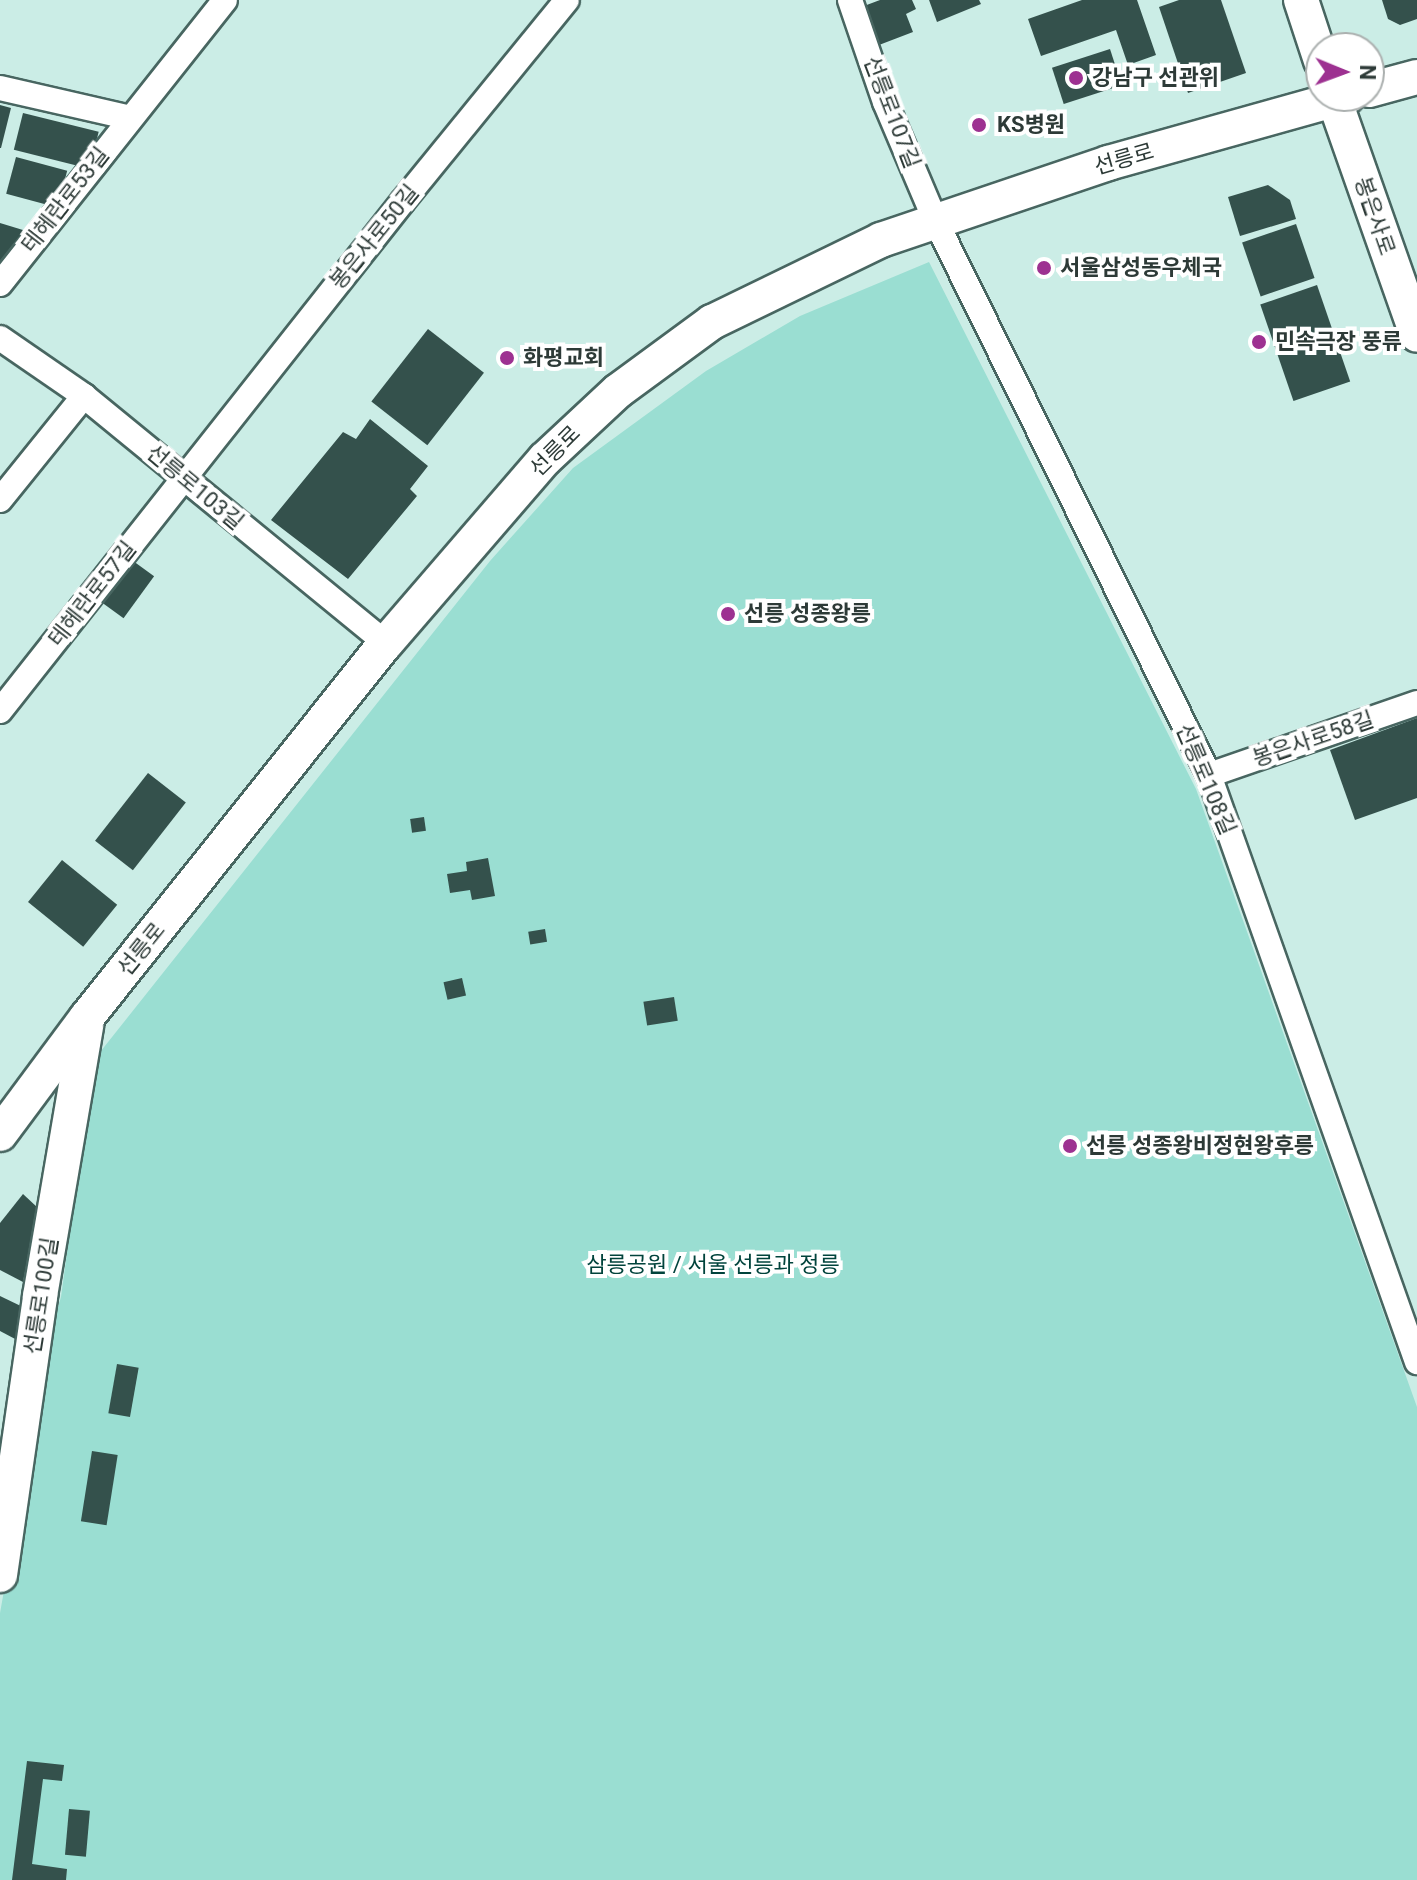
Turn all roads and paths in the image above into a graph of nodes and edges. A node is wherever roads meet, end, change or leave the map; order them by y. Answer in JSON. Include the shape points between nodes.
{"nodes":[{"id":1,"x":225,"y":0,"type":"edge"},
{"id":2,"x":567,"y":0,"type":"edge"},
{"id":3,"x":850,"y":0,"type":"edge"},
{"id":4,"x":1301,"y":0,"type":"edge"},
{"id":5,"x":1311,"y":32,"type":"edge"},
{"id":6,"x":1417,"y":77,"type":"edge"},
{"id":7,"x":1385,"y":86,"type":"edge"},
{"id":8,"x":0,"y":88,"type":"edge"},
{"id":9,"x":1305,"y":106,"type":"edge"},
{"id":10,"x":1343,"y":112,"type":"edge"},
{"id":11,"x":131,"y":118,"type":"junction"},
{"id":12,"x":936,"y":222,"type":"junction"},
{"id":13,"x":0,"y":284,"type":"edge"},
{"id":14,"x":1417,"y":335,"type":"edge"},
{"id":15,"x":0,"y":338,"type":"edge"},
{"id":16,"x":84,"y":396,"type":"junction"},
{"id":17,"x":183,"y":477,"type":"junction"},
{"id":18,"x":0,"y":500,"type":"edge"},
{"id":19,"x":386,"y":643,"type":"junction"},
{"id":20,"x":1417,"y":703,"type":"edge"},
{"id":21,"x":0,"y":711,"type":"edge"},
{"id":22,"x":1209,"y":775,"type":"junction"},
{"id":23,"x":87,"y":1017,"type":"junction"},
{"id":24,"x":0,"y":1134,"type":"edge"},
{"id":25,"x":1417,"y":1362,"type":"edge"},
{"id":26,"x":0,"y":1575,"type":"edge"}],
"edges":[{"from":1,"to":11,"type":"street","name":"테헤란로53길"},
{"from":2,"to":17,"type":"street","name":"봉은사로50길"},
{"from":3,"to":12,"type":"street","name":"선릉로107길","via":[[885,102]]},
{"from":4,"to":5,"type":"main road"},
{"from":6,"to":7,"type":"main road"},
{"from":8,"to":11,"type":"street","name":"테헤란로53길"},
{"from":9,"to":12,"type":"main road","name":"선릉로","via":[[1108,163]]},
{"from":10,"to":14,"type":"main road","name":"봉은사로"},
{"from":11,"to":13,"type":"street","name":"테헤란로53길"},
{"from":12,"to":19,"type":"main road","name":"선릉로","via":[[881,240],[712,322],[618,391],[545,459]]},
{"from":12,"to":22,"type":"street","name":"선릉로108길"},
{"from":15,"to":16,"type":"street","name":"선릉로103길"},
{"from":16,"to":17,"type":"street","name":"선릉로103길"},
{"from":16,"to":18,"type":"street"},
{"from":17,"to":19,"type":"street","name":"선릉로103길"},
{"from":17,"to":21,"type":"street","name":"테헤란로57길"},
{"from":19,"to":23,"type":"main road","name":"선릉로"},
{"from":20,"to":22,"type":"street","name":"봉은사로58길"},
{"from":22,"to":25,"type":"street","name":"선릉로108길"},
{"from":23,"to":24,"type":"main road","name":"선릉로"},
{"from":23,"to":26,"type":"main road","name":"선릉로100길"}]}
